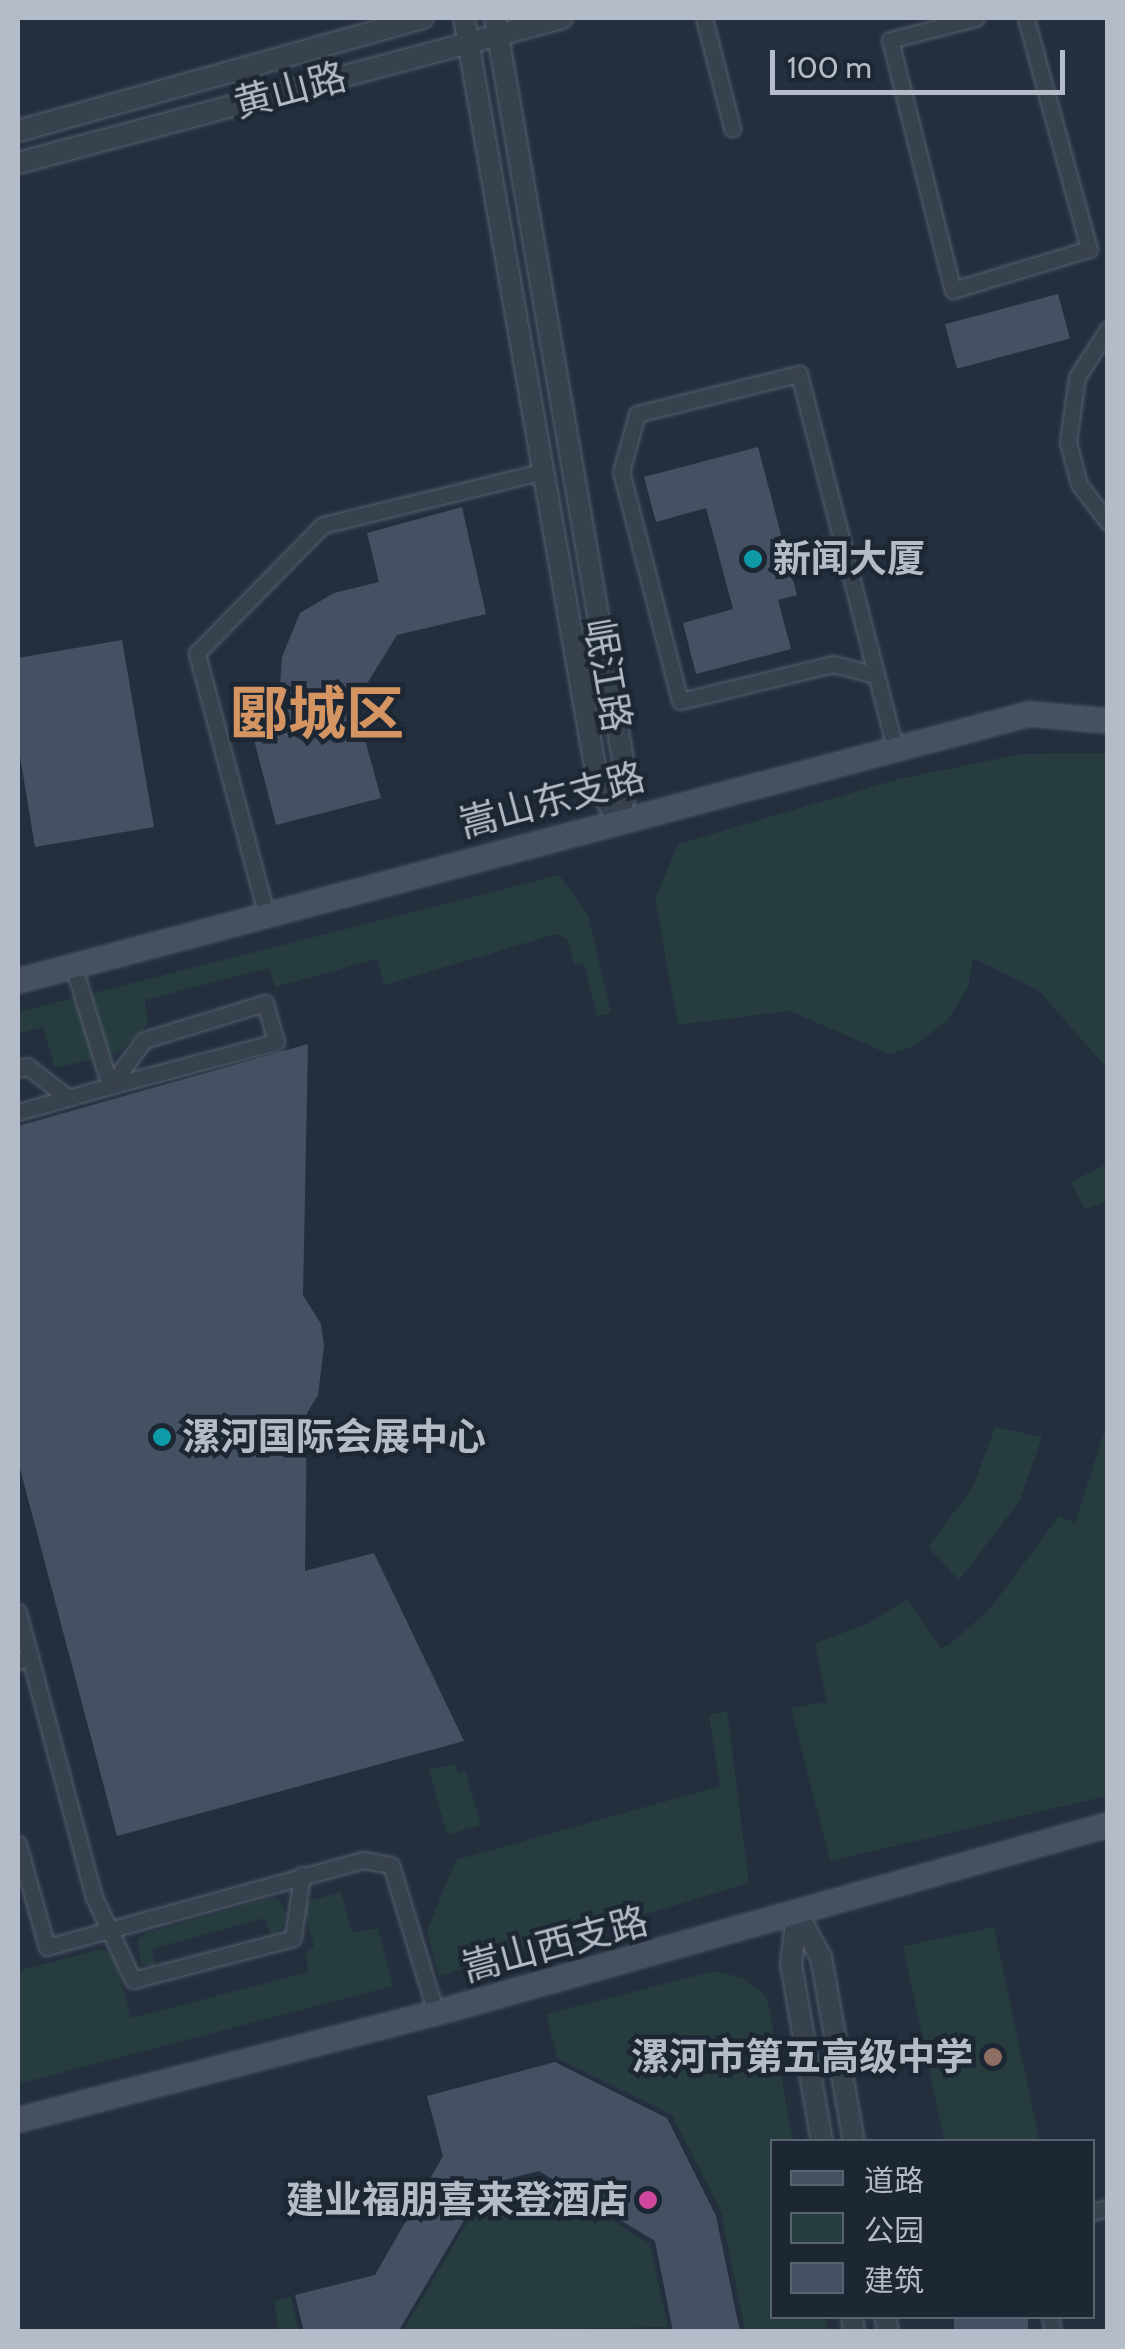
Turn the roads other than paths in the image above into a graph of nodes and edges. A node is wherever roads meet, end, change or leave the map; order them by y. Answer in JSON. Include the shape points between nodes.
{"nodes":[{"id":1,"x":423,"y":18,"type":"edge"},
{"id":2,"x":464,"y":18,"type":"edge"},
{"id":3,"x":562,"y":18,"type":"edge"},
{"id":4,"x":704,"y":18,"type":"edge"},
{"id":5,"x":976,"y":18,"type":"edge"},
{"id":6,"x":1026,"y":18,"type":"edge"},
{"id":7,"x":496,"y":26,"type":"edge"},
{"id":8,"x":470,"y":41,"type":"junction"},
{"id":9,"x":732,"y":128,"type":"dead end"},
{"id":10,"x":18,"y":131,"type":"edge"},
{"id":11,"x":18,"y":163,"type":"edge"},
{"id":12,"x":1108,"y":244,"type":"edge"},
{"id":13,"x":1089,"y":249,"type":"junction"},
{"id":14,"x":1108,"y":329,"type":"edge"},
{"id":15,"x":544,"y":471,"type":"junction"},
{"id":16,"x":1108,"y":522,"type":"edge"},
{"id":17,"x":876,"y":675,"type":"junction"},
{"id":18,"x":1108,"y":722,"type":"edge"},
{"id":19,"x":894,"y":747,"type":"junction"},
{"id":20,"x":619,"y":820,"type":"junction"},
{"id":21,"x":266,"y":913,"type":"junction"},
{"id":22,"x":74,"y":965,"type":"junction"},
{"id":23,"x":18,"y":981,"type":"edge"},
{"id":24,"x":18,"y":1069,"type":"edge"},
{"id":25,"x":110,"y":1086,"type":"junction"},
{"id":26,"x":68,"y":1098,"type":"junction"},
{"id":27,"x":18,"y":1112,"type":"edge"},
{"id":28,"x":18,"y":1612,"type":"edge"},
{"id":29,"x":24,"y":1659,"type":"edge"},
{"id":30,"x":1108,"y":1825,"type":"edge"},
{"id":31,"x":18,"y":1844,"type":"edge"},
{"id":32,"x":302,"y":1875,"type":"junction"},
{"id":33,"x":797,"y":1914,"type":"junction"},
{"id":34,"x":112,"y":1929,"type":"junction"},
{"id":35,"x":436,"y":2013,"type":"junction"},
{"id":36,"x":18,"y":2120,"type":"edge"},
{"id":37,"x":821,"y":2139,"type":"edge"},
{"id":38,"x":853,"y":2139,"type":"edge"}],
"edges":[{"from":1,"to":10,"type":"street","name":"黄山路"},
{"from":2,"to":8,"type":"street","name":"岷江路"},
{"from":3,"to":7,"type":"street","name":"黄山路"},
{"from":4,"to":9,"type":"street"},
{"from":5,"to":13,"type":"street","via":[[890,40],[953,290]]},
{"from":6,"to":13,"type":"street"},
{"from":7,"to":8,"type":"street","name":"黄山路"},
{"from":7,"to":20,"type":"street","name":"岷江路","via":[[627,783]]},
{"from":8,"to":11,"type":"street","name":"黄山路"},
{"from":8,"to":15,"type":"street","name":"岷江路"},
{"from":12,"to":13,"type":"street"},
{"from":14,"to":16,"type":"street","via":[[1077,378],[1068,442],[1079,484]]},
{"from":15,"to":20,"type":"street","name":"岷江路","via":[[599,790]]},
{"from":15,"to":21,"type":"street","via":[[323,525],[197,652]]},
{"from":17,"to":17,"type":"street","via":[[799,374],[637,414],[622,472],[680,701],[833,664]]},
{"from":17,"to":19,"type":"street"},
{"from":18,"to":19,"type":"main road","name":"嵩山东支路","via":[[1029,714]]},
{"from":19,"to":20,"type":"main road","name":"嵩山东支路"},
{"from":20,"to":21,"type":"main road","name":"嵩山东支路"},
{"from":21,"to":22,"type":"main road","name":"嵩山东支路"},
{"from":22,"to":23,"type":"main road","name":"嵩山东支路"},
{"from":22,"to":25,"type":"street"},
{"from":24,"to":26,"type":"street","via":[[27,1066]]},
{"from":25,"to":25,"type":"street","via":[[144,1040],[265,1003],[276,1042]]},
{"from":25,"to":26,"type":"street"},
{"from":26,"to":27,"type":"street"},
{"from":28,"to":29,"type":"street"},
{"from":29,"to":34,"type":"street","via":[[94,1897]]},
{"from":30,"to":33,"type":"main road","name":"嵩山西支路"},
{"from":31,"to":34,"type":"street","via":[[47,1947]]},
{"from":32,"to":34,"type":"street"},
{"from":32,"to":34,"type":"street","via":[[293,1938],[134,1980]]},
{"from":32,"to":35,"type":"street","via":[[363,1860],[392,1865]]},
{"from":33,"to":35,"type":"main road","name":"嵩山西支路"},
{"from":33,"to":37,"type":"street","via":[[792,1964]]},
{"from":33,"to":38,"type":"street","via":[[821,1957]]},
{"from":35,"to":36,"type":"main road","name":"嵩山西支路"}]}
